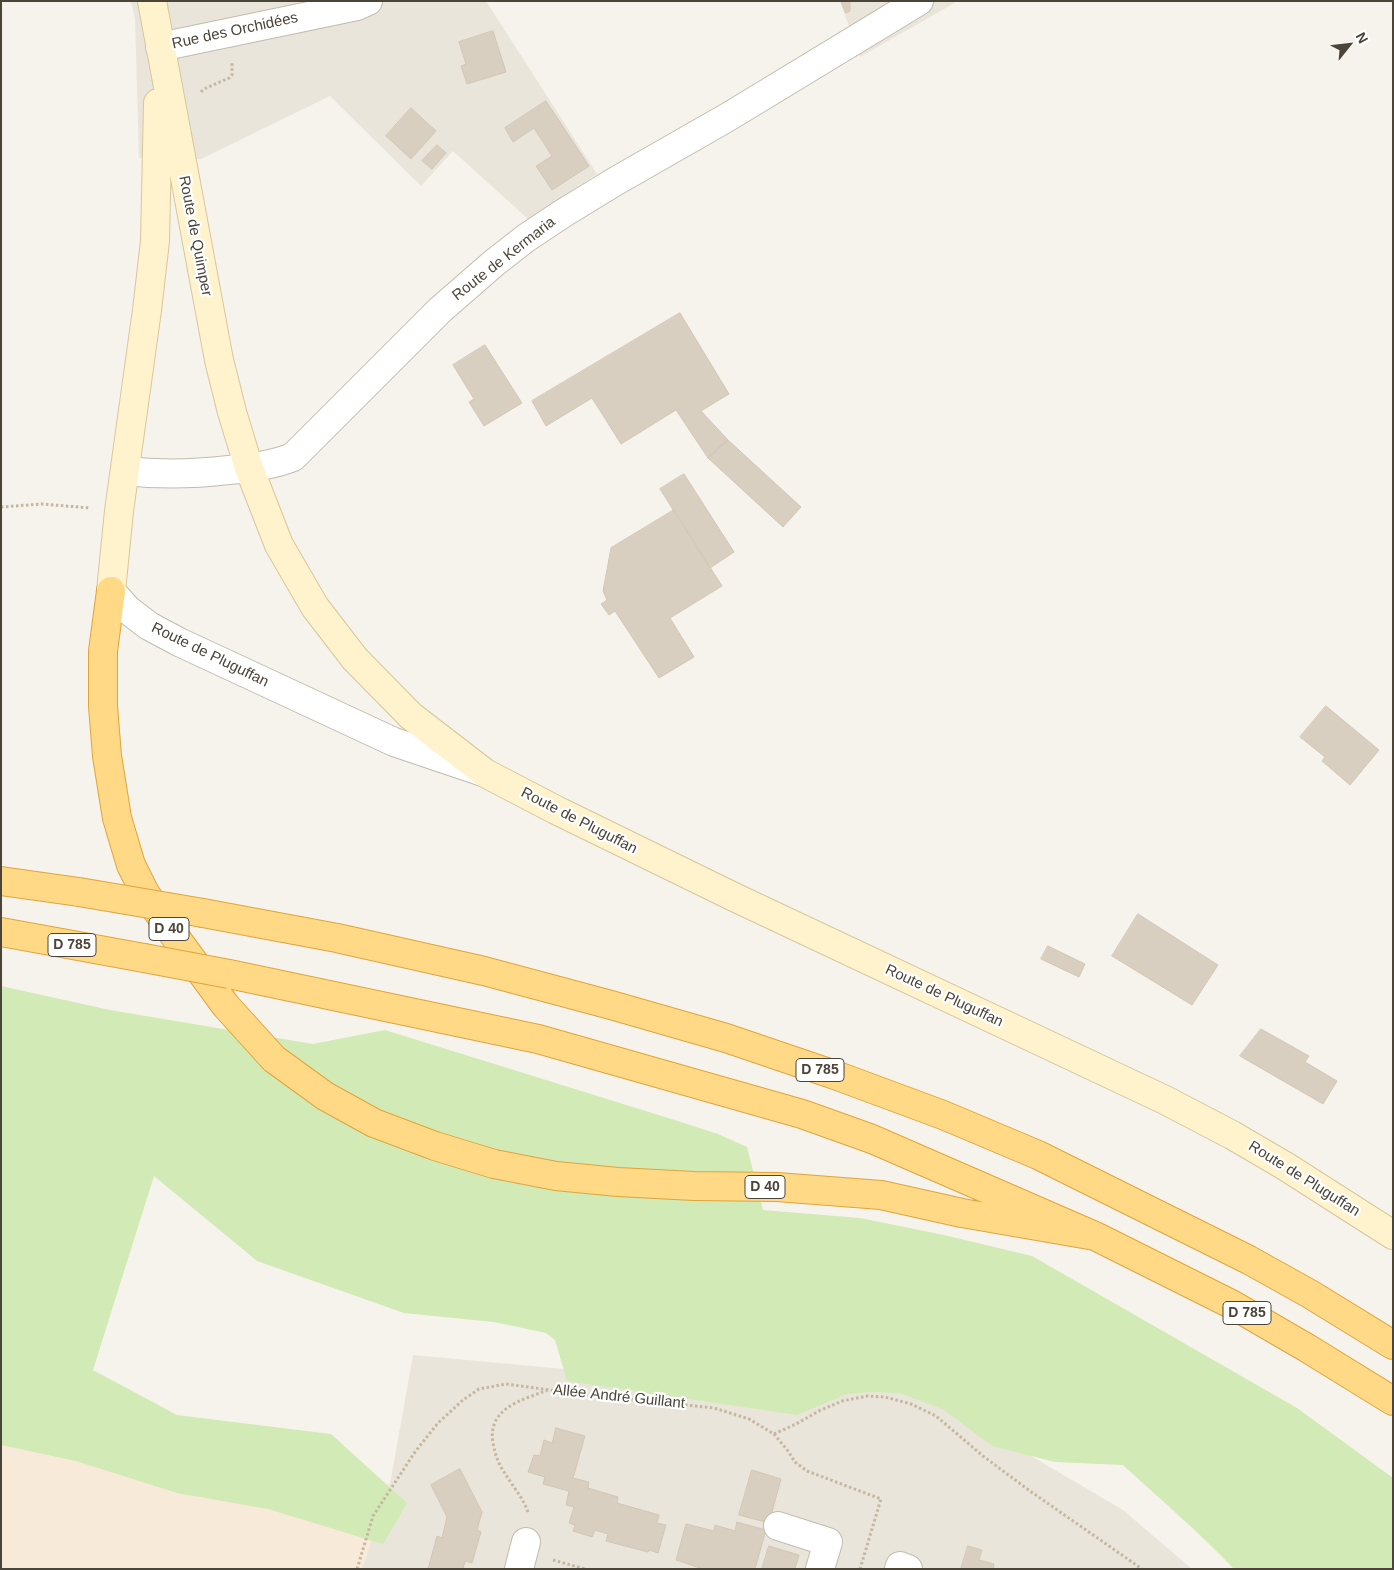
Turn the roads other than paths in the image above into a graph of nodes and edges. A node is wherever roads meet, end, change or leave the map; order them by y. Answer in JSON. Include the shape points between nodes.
{"nodes":[{"id":1,"x":152,"y":1,"type":"edge"},
{"id":2,"x":368,"y":1,"type":"edge"},
{"id":3,"x":919,"y":1,"type":"edge"},
{"id":4,"x":160,"y":47,"type":"junction"},
{"id":5,"x":249,"y":468,"type":"junction"},
{"id":6,"x":126,"y":472,"type":"junction"},
{"id":7,"x":111,"y":591,"type":"junction"},
{"id":8,"x":485,"y":773,"type":"junction"},
{"id":9,"x":1,"y":881,"type":"edge"},
{"id":10,"x":1,"y":932,"type":"edge"},
{"id":11,"x":1393,"y":1235,"type":"edge"},
{"id":12,"x":1095,"y":1236,"type":"junction"},
{"id":13,"x":1393,"y":1345,"type":"edge"},
{"id":14,"x":1393,"y":1401,"type":"edge"},
{"id":15,"x":778,"y":1526,"type":"dead end"},
{"id":16,"x":526,"y":1542,"type":"road end"},
{"id":17,"x":519,"y":1569,"type":"edge"},
{"id":18,"x":820,"y":1569,"type":"edge"},
{"id":19,"x":899,"y":1569,"type":"edge"},
{"id":20,"x":908,"y":1569,"type":"edge"}],
"edges":[{"from":1,"to":4,"type":"main road","name":"Route de Quimper","number":"D 40"},
{"from":2,"to":4,"type":"street","name":"Rue des Orchidées","via":[[357,6]]},
{"from":3,"to":5,"type":"street","name":"Route de Kermaria","via":[[526,238],[440,310],[292,457],[275,464]]},
{"from":4,"to":5,"type":"main road","name":"Route de Quimper","number":"D 40","via":[[219,360]]},
{"from":4,"to":6,"type":"main road","number":"D 40","via":[[155,241]]},
{"from":5,"to":6,"type":"street","name":"Route de Kermaria","via":[[173,475]]},
{"from":5,"to":8,"type":"main road","name":"Route de Pluguffan","number":"D 40","via":[[279,546],[315,607],[355,659],[411,716]]},
{"from":6,"to":7,"type":"main road","number":"D 40"},
{"from":7,"to":8,"type":"street","name":"Route de Pluguffan","number":"D 40","via":[[149,626],[180,642],[394,742]]},
{"from":7,"to":12,"type":"highway","number":"D 40","via":[[103,651],[103,706],[117,818],[131,866],[145,893],[226,1006],[274,1060],[325,1096],[374,1123],[435,1146],[494,1164],[556,1176],[881,1195]]},
{"from":8,"to":11,"type":"main road","name":"Route de Pluguffan","number":"D 40","via":[[734,897],[1173,1104],[1285,1166]]},
{"from":9,"to":13,"type":"highway","number":"D 785","bridge":true,"via":[[338,938],[484,971],[726,1038],[943,1115],[1038,1155],[1249,1260]]},
{"from":10,"to":12,"type":"highway","number":"D 785","bridge":true,"via":[[229,974],[538,1039],[802,1114],[872,1139]]},
{"from":12,"to":14,"type":"highway","number":"D 785","via":[[1233,1305]]},
{"from":15,"to":18,"type":"street","via":[[828,1542]]},
{"from":16,"to":17,"type":"street"},
{"from":19,"to":20,"type":"street","via":[[900,1566]]}]}
